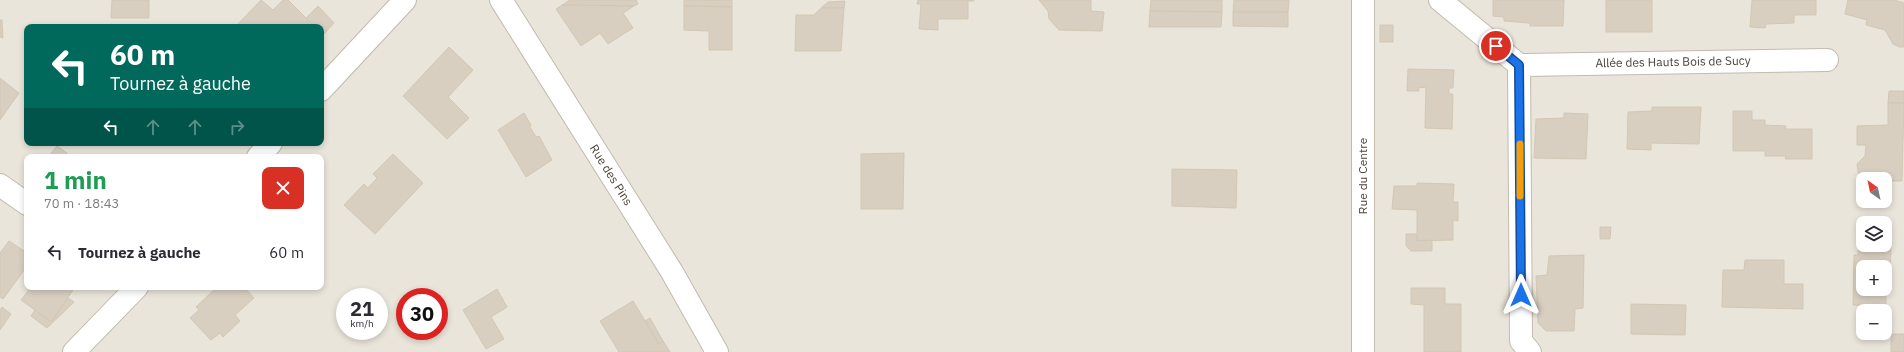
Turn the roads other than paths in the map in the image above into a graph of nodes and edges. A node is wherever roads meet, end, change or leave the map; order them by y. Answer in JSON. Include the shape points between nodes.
{"nodes":[{"id":1,"x":405,"y":0,"type":"edge"},
{"id":2,"x":500,"y":0,"type":"edge"},
{"id":3,"x":1363,"y":0,"type":"edge"},
{"id":4,"x":1440,"y":0,"type":"edge"},
{"id":5,"x":1827,"y":60,"type":"dead end"},
{"id":6,"x":1519,"y":65,"type":"junction"},
{"id":7,"x":324,"y":87,"type":"edge"},
{"id":8,"x":268,"y":146,"type":"edge"},
{"id":9,"x":261,"y":154,"type":"edge"},
{"id":10,"x":0,"y":185,"type":"edge"},
{"id":11,"x":24,"y":202,"type":"edge"},
{"id":12,"x":134,"y":290,"type":"edge"},
{"id":13,"x":74,"y":352,"type":"edge"},
{"id":14,"x":717,"y":352,"type":"edge"},
{"id":15,"x":1363,"y":352,"type":"edge"},
{"id":16,"x":1530,"y":352,"type":"edge"}],
"edges":[{"from":1,"to":7,"type":"street"},
{"from":2,"to":14,"type":"street","name":"Rue des Pins","via":[[672,272]]},
{"from":3,"to":15,"type":"street","name":"Rue du Centre"},
{"from":4,"to":6,"type":"street"},
{"from":5,"to":6,"type":"street","name":"Allée des Hauts Bois de Sucy"},
{"from":6,"to":16,"type":"street","via":[[1521,341]]},
{"from":8,"to":9,"type":"street"},
{"from":10,"to":11,"type":"street"},
{"from":12,"to":13,"type":"street"}]}
